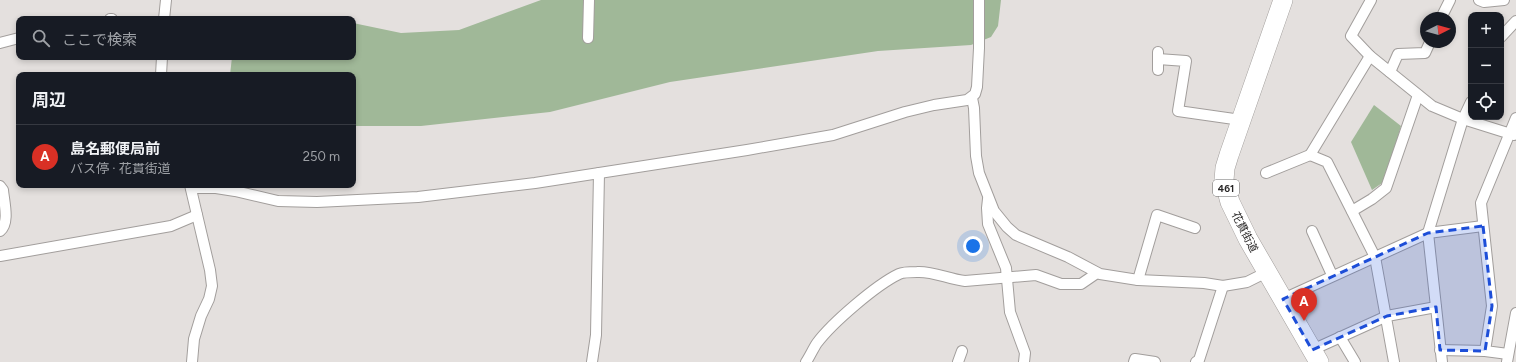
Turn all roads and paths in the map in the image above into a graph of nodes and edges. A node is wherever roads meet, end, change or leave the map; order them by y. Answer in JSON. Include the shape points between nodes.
{"nodes":[{"id":1,"x":166,"y":0,"type":"edge"},
{"id":2,"x":589,"y":0,"type":"edge"},
{"id":3,"x":979,"y":0,"type":"edge"},
{"id":4,"x":1283,"y":0,"type":"edge"},
{"id":5,"x":1371,"y":0,"type":"edge"},
{"id":6,"x":1450,"y":0,"type":"edge"},
{"id":7,"x":1479,"y":0,"type":"edge"},
{"id":8,"x":1504,"y":0,"type":"edge"},
{"id":9,"x":1444,"y":12,"type":"edge"},
{"id":10,"x":164,"y":16,"type":"edge"},
{"id":11,"x":1516,"y":21,"type":"edge"},
{"id":12,"x":1504,"y":34,"type":"edge"},
{"id":13,"x":588,"y":38,"type":"dead end"},
{"id":14,"x":16,"y":39,"type":"edge"},
{"id":15,"x":0,"y":43,"type":"edge"},
{"id":16,"x":1427,"y":48,"type":"edge"},
{"id":17,"x":1370,"y":56,"type":"junction"},
{"id":18,"x":162,"y":60,"type":"edge"},
{"id":19,"x":1158,"y":70,"type":"dead end"},
{"id":20,"x":161,"y":72,"type":"edge"},
{"id":21,"x":1390,"y":72,"type":"junction"},
{"id":22,"x":1418,"y":95,"type":"junction"},
{"id":23,"x":972,"y":98,"type":"junction"},
{"id":24,"x":1468,"y":108,"type":"edge"},
{"id":25,"x":1516,"y":118,"type":"edge"},
{"id":26,"x":1463,"y":119,"type":"junction"},
{"id":27,"x":1241,"y":120,"type":"junction"},
{"id":28,"x":1513,"y":134,"type":"edge"},
{"id":29,"x":1310,"y":155,"type":"junction"},
{"id":30,"x":599,"y":173,"type":"junction"},
{"id":31,"x":1266,"y":174,"type":"dead end"},
{"id":32,"x":0,"y":186,"type":"edge"},
{"id":33,"x":190,"y":188,"type":"edge"},
{"id":34,"x":216,"y":188,"type":"edge"},
{"id":35,"x":988,"y":197,"type":"junction"},
{"id":36,"x":1352,"y":210,"type":"junction"},
{"id":37,"x":197,"y":215,"type":"junction"},
{"id":38,"x":1483,"y":226,"type":"junction"},
{"id":39,"x":1195,"y":228,"type":"dead end"},
{"id":40,"x":0,"y":231,"type":"edge"},
{"id":41,"x":1312,"y":231,"type":"dead end"},
{"id":42,"x":1428,"y":233,"type":"junction"},
{"id":43,"x":0,"y":256,"type":"edge"},
{"id":44,"x":1375,"y":257,"type":"junction"},
{"id":45,"x":1267,"y":272,"type":"junction"},
{"id":46,"x":1097,"y":273,"type":"junction"},
{"id":47,"x":1332,"y":275,"type":"junction"},
{"id":48,"x":1007,"y":277,"type":"junction"},
{"id":49,"x":1138,"y":280,"type":"junction"},
{"id":50,"x":1223,"y":286,"type":"junction"},
{"id":51,"x":1283,"y":299,"type":"junction"},
{"id":52,"x":1436,"y":307,"type":"junction"},
{"id":53,"x":1516,"y":313,"type":"edge"},
{"id":54,"x":1387,"y":316,"type":"junction"},
{"id":55,"x":1340,"y":336,"type":"junction"},
{"id":56,"x":1440,"y":350,"type":"junction"},
{"id":57,"x":962,"y":351,"type":"dead end"},
{"id":58,"x":1485,"y":351,"type":"junction"},
{"id":59,"x":1316,"y":356,"type":"edge"},
{"id":60,"x":1507,"y":358,"type":"edge"},
{"id":61,"x":192,"y":362,"type":"edge"},
{"id":62,"x":592,"y":362,"type":"edge"},
{"id":63,"x":806,"y":362,"type":"edge"},
{"id":64,"x":960,"y":362,"type":"edge"},
{"id":65,"x":1024,"y":362,"type":"edge"},
{"id":66,"x":1134,"y":362,"type":"edge"},
{"id":67,"x":1155,"y":362,"type":"edge"},
{"id":68,"x":1196,"y":362,"type":"edge"},
{"id":69,"x":1355,"y":362,"type":"edge"},
{"id":70,"x":1394,"y":362,"type":"edge"},
{"id":71,"x":1442,"y":362,"type":"edge"}],
"edges":[{"from":1,"to":10,"type":"street"},
{"from":2,"to":13,"type":"street"},
{"from":3,"to":23,"type":"street","via":[[977,87]]},
{"from":4,"to":27,"type":"highway","name":"花貫街道","number":"461"},
{"from":5,"to":17,"type":"street","via":[[1351,36]]},
{"from":6,"to":9,"type":"street"},
{"from":7,"to":8,"type":"street"},
{"from":11,"to":12,"type":"street"},
{"from":14,"to":15,"type":"street"},
{"from":16,"to":21,"type":"street","via":[[1425,53],[1398,54]]},
{"from":17,"to":21,"type":"street"},
{"from":17,"to":29,"type":"street"},
{"from":18,"to":20,"type":"street"},
{"from":19,"to":27,"type":"street","via":[[1158,56],[1186,61],[1178,111]]},
{"from":21,"to":22,"type":"street"},
{"from":22,"to":26,"type":"street","via":[[1432,106]]},
{"from":22,"to":36,"type":"street","via":[[1386,188]]},
{"from":23,"to":30,"type":"street","via":[[905,112],[833,135]]},
{"from":23,"to":35,"type":"street","via":[[976,156]]},
{"from":24,"to":26,"type":"street"},
{"from":25,"to":28,"type":"street"},
{"from":26,"to":28,"type":"street"},
{"from":26,"to":42,"type":"street"},
{"from":27,"to":45,"type":"highway","name":"花貫街道","number":"461","via":[[1225,168],[1224,180],[1236,217]]},
{"from":28,"to":38,"type":"street","via":[[1481,203]]},
{"from":29,"to":31,"type":"street"},
{"from":29,"to":36,"type":"street","via":[[1328,162]]},
{"from":30,"to":34,"type":"street","via":[[418,197],[317,202],[278,202]]},
{"from":30,"to":62,"type":"street","via":[[596,335]]},
{"from":32,"to":40,"type":"street","via":[[3,190],[5,222],[4,228]]},
{"from":33,"to":37,"type":"street"},
{"from":35,"to":46,"type":"street","via":[[1000,220],[1016,235],[1068,257]]},
{"from":35,"to":48,"type":"street","via":[[988,224],[1006,268]]},
{"from":36,"to":44,"type":"street"},
{"from":37,"to":43,"type":"street","via":[[171,226]]},
{"from":37,"to":61,"type":"street","via":[[212,286],[194,339]]},
{"from":38,"to":42,"type":"street"},
{"from":38,"to":58,"type":"street","via":[[1492,306]]},
{"from":39,"to":49,"type":"street","via":[[1156,215]]},
{"from":41,"to":47,"type":"street"},
{"from":42,"to":44,"type":"street"},
{"from":42,"to":52,"type":"street"},
{"from":44,"to":47,"type":"street"},
{"from":44,"to":54,"type":"street"},
{"from":45,"to":50,"type":"street","via":[[1247,282]]},
{"from":45,"to":51,"type":"highway","name":"花貫街道","number":"461"},
{"from":46,"to":48,"type":"street","via":[[1081,284],[1061,284],[1036,275]]},
{"from":46,"to":49,"type":"street"},
{"from":47,"to":51,"type":"street"},
{"from":48,"to":63,"type":"street","via":[[964,281],[928,272],[900,274],[881,285],[836,322],[817,343]]},
{"from":48,"to":65,"type":"street","via":[[1010,312],[1025,353]]},
{"from":49,"to":50,"type":"street"},
{"from":50,"to":68,"type":"street","via":[[1199,360]]},
{"from":51,"to":59,"type":"highway","name":"花貫街道","number":"461"},
{"from":52,"to":54,"type":"street"},
{"from":52,"to":56,"type":"street"},
{"from":53,"to":60,"type":"street"},
{"from":54,"to":55,"type":"street"},
{"from":54,"to":70,"type":"street"},
{"from":55,"to":59,"type":"street"},
{"from":55,"to":69,"type":"street"},
{"from":56,"to":58,"type":"street"},
{"from":56,"to":71,"type":"street"},
{"from":57,"to":64,"type":"street"},
{"from":58,"to":60,"type":"street"},
{"from":66,"to":67,"type":"street","via":[[1135,359]]}]}
